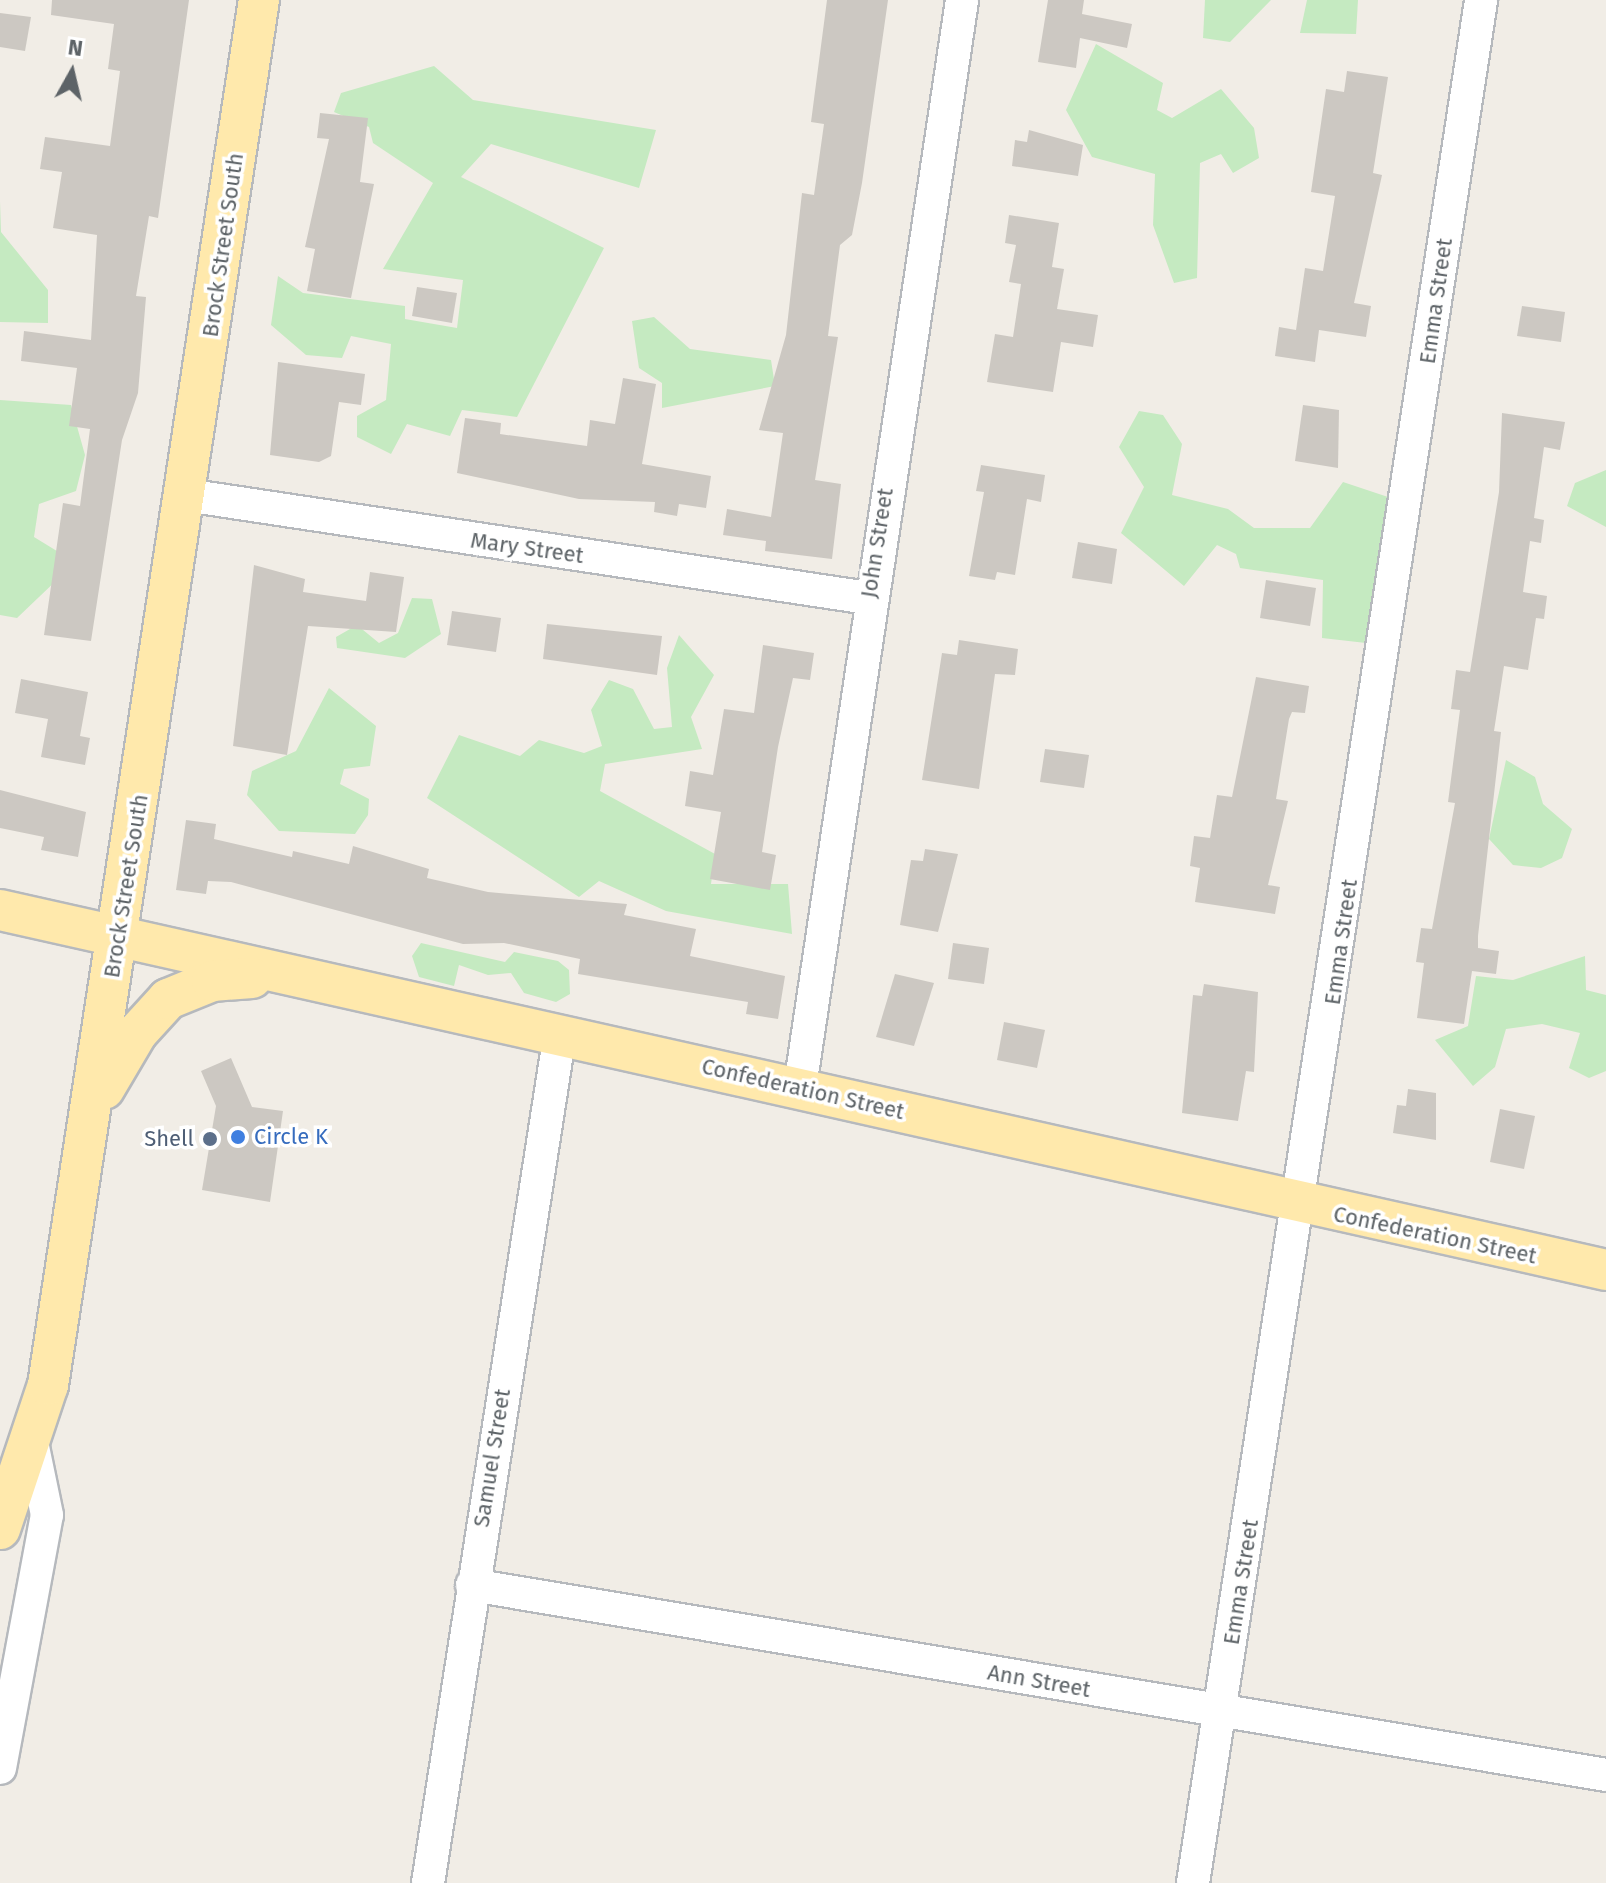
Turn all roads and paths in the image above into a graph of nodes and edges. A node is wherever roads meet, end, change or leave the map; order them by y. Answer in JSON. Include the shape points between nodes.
{"nodes":[{"id":1,"x":259,"y":0,"type":"edge"},
{"id":2,"x":962,"y":0,"type":"edge"},
{"id":3,"x":1481,"y":0,"type":"edge"},
{"id":4,"x":186,"y":495,"type":"junction"},
{"id":5,"x":868,"y":598,"type":"junction"},
{"id":6,"x":0,"y":910,"type":"edge"},
{"id":7,"x":118,"y":938,"type":"junction"},
{"id":8,"x":308,"y":979,"type":"junction"},
{"id":9,"x":560,"y":1033,"type":"junction"},
{"id":10,"x":800,"y":1087,"type":"junction"},
{"id":11,"x":89,"y":1117,"type":"junction"},
{"id":12,"x":1301,"y":1207,"type":"junction"},
{"id":13,"x":1606,"y":1270,"type":"edge"},
{"id":14,"x":33,"y":1447,"type":"junction"},
{"id":15,"x":0,"y":1491,"type":"edge"},
{"id":16,"x":0,"y":1529,"type":"edge"},
{"id":17,"x":472,"y":1585,"type":"junction"},
{"id":18,"x":1220,"y":1712,"type":"junction"},
{"id":19,"x":0,"y":1768,"type":"edge"},
{"id":20,"x":1606,"y":1775,"type":"edge"},
{"id":21,"x":428,"y":1883,"type":"edge"},
{"id":22,"x":1193,"y":1883,"type":"edge"}],
"edges":[{"from":1,"to":4,"type":"main road","name":"Brock Street South"},
{"from":2,"to":5,"type":"street","name":"John Street"},
{"from":3,"to":12,"type":"street","name":"Emma Street"},
{"from":4,"to":5,"type":"street","name":"Mary Street"},
{"from":4,"to":7,"type":"main road","name":"Brock Street South"},
{"from":5,"to":10,"type":"street","name":"John Street"},
{"from":6,"to":7,"type":"main road","name":"Confederation Street"},
{"from":7,"to":8,"type":"main road","name":"Confederation Street"},
{"from":7,"to":11,"type":"main road","name":"Brock Street South"},
{"from":8,"to":9,"type":"main road","name":"Confederation Street"},
{"from":8,"to":11,"type":"main road","via":[[212,981],[168,999],[122,1054]]},
{"from":9,"to":10,"type":"main road","name":"Confederation Street"},
{"from":9,"to":17,"type":"street","name":"Samuel Street"},
{"from":10,"to":12,"type":"main road","name":"Confederation Street"},
{"from":11,"to":14,"type":"main road","name":"Brock Street South"},
{"from":12,"to":13,"type":"main road","name":"Confederation Street"},
{"from":12,"to":18,"type":"street","name":"Emma Street"},
{"from":14,"to":15,"type":"main road"},
{"from":14,"to":16,"type":"main road"},
{"from":14,"to":19,"type":"street","name":"Brock Street South","via":[[47,1515]]},
{"from":17,"to":18,"type":"street","name":"Ann Street"},
{"from":17,"to":21,"type":"street","name":"Samuel Street"},
{"from":18,"to":20,"type":"street","name":"Ann Street"},
{"from":18,"to":22,"type":"street","name":"Emma Street"}]}
